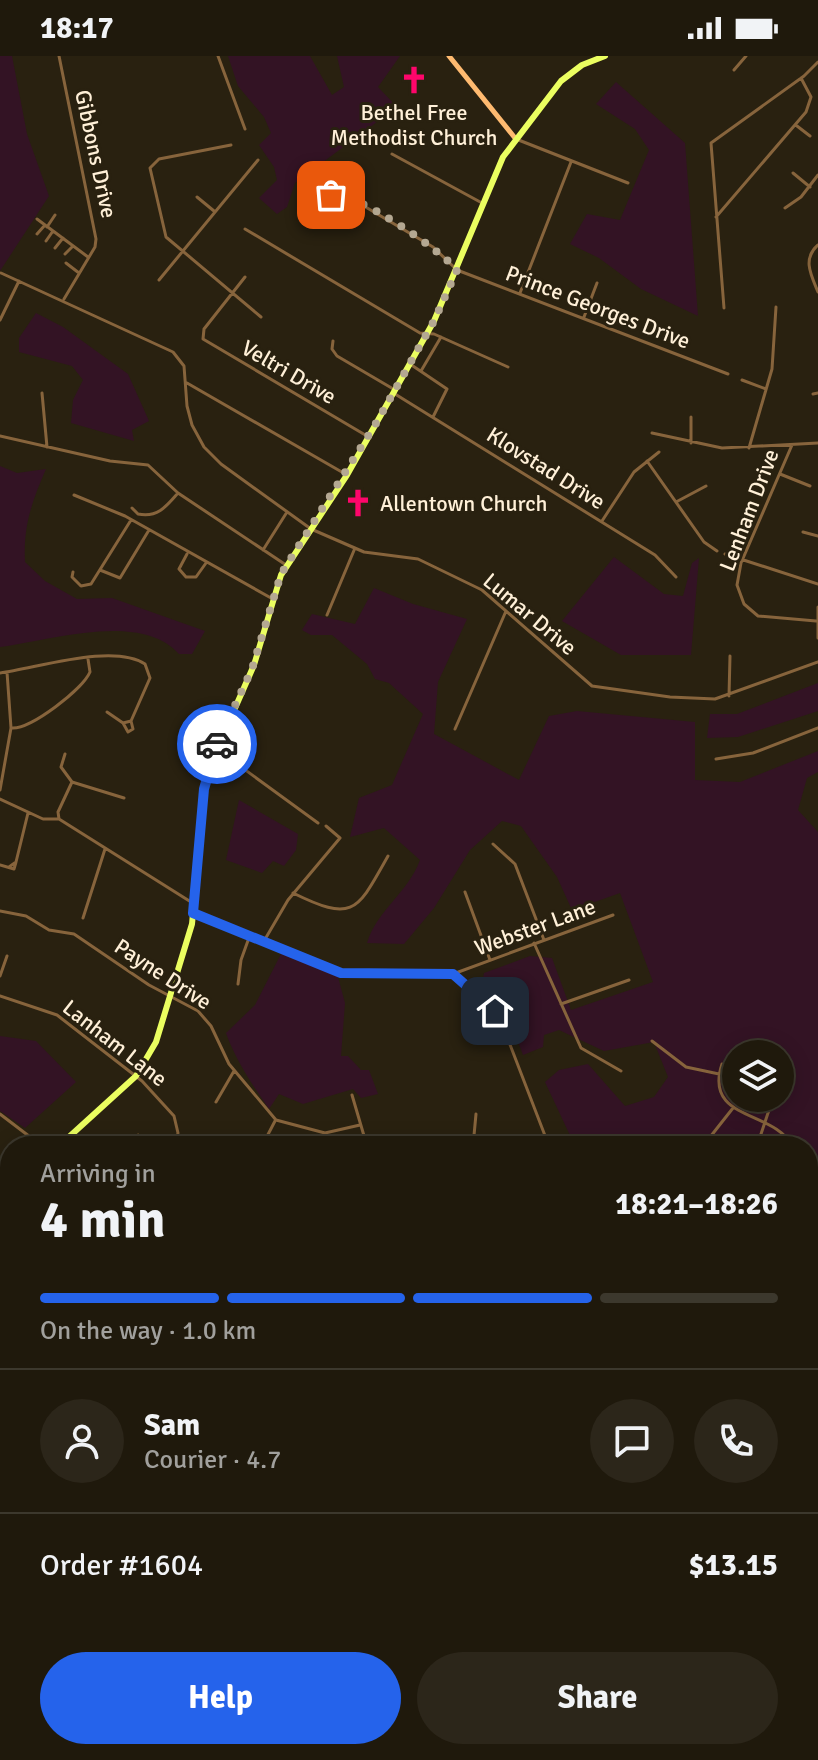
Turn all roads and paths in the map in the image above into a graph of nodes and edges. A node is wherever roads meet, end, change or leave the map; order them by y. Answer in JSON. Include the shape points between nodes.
{"nodes":[{"id":1,"x":59,"y":56,"type":"edge"},
{"id":2,"x":218,"y":56,"type":"edge"},
{"id":3,"x":449,"y":56,"type":"edge"},
{"id":4,"x":605,"y":56,"type":"edge"},
{"id":5,"x":746,"y":56,"type":"edge"},
{"id":6,"x":818,"y":62,"type":"edge"},
{"id":7,"x":734,"y":70,"type":"dead end"},
{"id":8,"x":801,"y":78,"type":"junction"},
{"id":9,"x":796,"y":125,"type":"junction"},
{"id":10,"x":245,"y":129,"type":"dead end"},
{"id":11,"x":810,"y":136,"type":"dead end"},
{"id":12,"x":515,"y":138,"type":"junction"},
{"id":13,"x":231,"y":145,"type":"dead end"},
{"id":14,"x":392,"y":154,"type":"dead end"},
{"id":15,"x":258,"y":160,"type":"dead end"},
{"id":16,"x":571,"y":162,"type":"junction"},
{"id":17,"x":793,"y":173,"type":"dead end"},
{"id":18,"x":818,"y":175,"type":"edge"},
{"id":19,"x":353,"y":178,"type":"dead end"},
{"id":20,"x":628,"y":183,"type":"dead end"},
{"id":21,"x":810,"y":187,"type":"junction"},
{"id":22,"x":347,"y":196,"type":"junction"},
{"id":23,"x":197,"y":197,"type":"dead end"},
{"id":24,"x":482,"y":203,"type":"junction"},
{"id":25,"x":785,"y":208,"type":"dead end"},
{"id":26,"x":315,"y":209,"type":"dead end"},
{"id":27,"x":214,"y":211,"type":"junction"},
{"id":28,"x":55,"y":215,"type":"dead end"},
{"id":29,"x":715,"y":218,"type":"junction"},
{"id":30,"x":37,"y":219,"type":"dead end"},
{"id":31,"x":46,"y":226,"type":"junction"},
{"id":32,"x":245,"y":229,"type":"dead end"},
{"id":33,"x":53,"y":231,"type":"junction"},
{"id":34,"x":37,"y":234,"type":"dead end"},
{"id":35,"x":63,"y":238,"type":"junction"},
{"id":36,"x":46,"y":241,"type":"dead end"},
{"id":37,"x":818,"y":245,"type":"edge"},
{"id":38,"x":73,"y":246,"type":"junction"},
{"id":39,"x":55,"y":248,"type":"dead end"},
{"id":40,"x":183,"y":251,"type":"junction"},
{"id":41,"x":65,"y":254,"type":"dead end"},
{"id":42,"x":88,"y":257,"type":"junction"},
{"id":43,"x":66,"y":263,"type":"dead end"},
{"id":44,"x":457,"y":270,"type":"junction"},
{"id":45,"x":1,"y":273,"type":"edge"},
{"id":46,"x":79,"y":273,"type":"junction"},
{"id":47,"x":245,"y":277,"type":"dead end"},
{"id":48,"x":159,"y":280,"type":"dead end"},
{"id":49,"x":19,"y":281,"type":"junction"},
{"id":50,"x":597,"y":283,"type":"dead end"},
{"id":51,"x":234,"y":292,"type":"junction"},
{"id":52,"x":818,"y":292,"type":"edge"},
{"id":53,"x":520,"y":293,"type":"junction"},
{"id":54,"x":64,"y":299,"type":"junction"},
{"id":55,"x":776,"y":307,"type":"dead end"},
{"id":56,"x":724,"y":308,"type":"dead end"},
{"id":57,"x":261,"y":317,"type":"dead end"},
{"id":58,"x":583,"y":318,"type":"junction"},
{"id":59,"x":0,"y":320,"type":"edge"},
{"id":60,"x":427,"y":333,"type":"junction"},
{"id":61,"x":441,"y":337,"type":"junction"},
{"id":62,"x":333,"y":341,"type":"dead end"},
{"id":63,"x":410,"y":364,"type":"junction"},
{"id":64,"x":508,"y":367,"type":"dead end"},
{"id":65,"x":421,"y":371,"type":"junction"},
{"id":66,"x":728,"y":374,"type":"dead end"},
{"id":67,"x":742,"y":380,"type":"dead end"},
{"id":68,"x":186,"y":382,"type":"junction"},
{"id":69,"x":766,"y":389,"type":"junction"},
{"id":70,"x":395,"y":392,"type":"junction"},
{"id":71,"x":42,"y":393,"type":"dead end"},
{"id":72,"x":433,"y":417,"type":"junction"},
{"id":73,"x":691,"y":417,"type":"dead end"},
{"id":74,"x":652,"y":433,"type":"dead end"},
{"id":75,"x":0,"y":436,"type":"edge"},
{"id":76,"x":369,"y":437,"type":"junction"},
{"id":77,"x":691,"y":443,"type":"junction"},
{"id":78,"x":818,"y":443,"type":"edge"},
{"id":79,"x":792,"y":445,"type":"junction"},
{"id":80,"x":47,"y":447,"type":"junction"},
{"id":81,"x":749,"y":448,"type":"junction"},
{"id":82,"x":659,"y":452,"type":"dead end"},
{"id":83,"x":647,"y":461,"type":"junction"},
{"id":84,"x":780,"y":474,"type":"junction"},
{"id":85,"x":347,"y":475,"type":"junction"},
{"id":86,"x":706,"y":486,"type":"dead end"},
{"id":87,"x":810,"y":486,"type":"dead end"},
{"id":88,"x":178,"y":493,"type":"junction"},
{"id":89,"x":74,"y":495,"type":"dead end"},
{"id":90,"x":676,"y":502,"type":"junction"},
{"id":91,"x":132,"y":508,"type":"dead end"},
{"id":92,"x":287,"y":512,"type":"junction"},
{"id":93,"x":132,"y":520,"type":"junction"},
{"id":94,"x":602,"y":521,"type":"junction"},
{"id":95,"x":311,"y":529,"type":"junction"},
{"id":96,"x":149,"y":530,"type":"junction"},
{"id":97,"x":803,"y":532,"type":"dead end"},
{"id":98,"x":818,"y":536,"type":"edge"},
{"id":99,"x":355,"y":548,"type":"junction"},
{"id":100,"x":263,"y":550,"type":"junction"},
{"id":101,"x":717,"y":551,"type":"dead end"},
{"id":102,"x":188,"y":553,"type":"junction"},
{"id":103,"x":725,"y":554,"type":"dead end"},
{"id":104,"x":743,"y":560,"type":"junction"},
{"id":105,"x":206,"y":563,"type":"junction"},
{"id":106,"x":286,"y":565,"type":"junction"},
{"id":107,"x":100,"y":570,"type":"junction"},
{"id":108,"x":73,"y":572,"type":"dead end"},
{"id":109,"x":676,"y":577,"type":"dead end"},
{"id":110,"x":818,"y":584,"type":"edge"},
{"id":111,"x":271,"y":598,"type":"junction"},
{"id":112,"x":818,"y":607,"type":"edge"},
{"id":113,"x":507,"y":610,"type":"junction"},
{"id":114,"x":327,"y":615,"type":"dead end"},
{"id":115,"x":816,"y":621,"type":"junction"},
{"id":116,"x":818,"y":638,"type":"edge"},
{"id":117,"x":730,"y":656,"type":"dead end"},
{"id":118,"x":88,"y":659,"type":"junction"},
{"id":119,"x":818,"y":662,"type":"edge"},
{"id":120,"x":7,"y":672,"type":"junction"},
{"id":121,"x":0,"y":673,"type":"edge"},
{"id":122,"x":729,"y":696,"type":"junction"},
{"id":123,"x":107,"y":712,"type":"dead end"},
{"id":124,"x":131,"y":721,"type":"junction"},
{"id":125,"x":123,"y":723,"type":"junction"},
{"id":126,"x":11,"y":728,"type":"junction"},
{"id":127,"x":818,"y":728,"type":"edge"},
{"id":128,"x":455,"y":729,"type":"dead end"},
{"id":129,"x":215,"y":747,"type":"junction"},
{"id":130,"x":65,"y":754,"type":"dead end"},
{"id":131,"x":716,"y":759,"type":"dead end"},
{"id":132,"x":72,"y":782,"type":"junction"},
{"id":133,"x":0,"y":790,"type":"edge"},
{"id":134,"x":124,"y":798,"type":"dead end"},
{"id":135,"x":0,"y":799,"type":"edge"},
{"id":136,"x":29,"y":813,"type":"junction"},
{"id":137,"x":59,"y":819,"type":"junction"},
{"id":138,"x":318,"y":823,"type":"dead end"},
{"id":139,"x":326,"y":826,"type":"dead end"},
{"id":140,"x":493,"y":844,"type":"dead end"},
{"id":141,"x":106,"y":848,"type":"junction"},
{"id":142,"x":388,"y":856,"type":"dead end"},
{"id":143,"x":0,"y":865,"type":"edge"},
{"id":144,"x":465,"y":892,"type":"dead end"},
{"id":145,"x":293,"y":893,"type":"junction"},
{"id":146,"x":195,"y":904,"type":"junction"},
{"id":147,"x":0,"y":911,"type":"edge"},
{"id":148,"x":193,"y":913,"type":"junction"},
{"id":149,"x":613,"y":915,"type":"dead end"},
{"id":150,"x":83,"y":918,"type":"dead end"},
{"id":151,"x":250,"y":935,"type":"junction"},
{"id":152,"x":544,"y":940,"type":"junction"},
{"id":153,"x":264,"y":941,"type":"junction"},
{"id":154,"x":534,"y":943,"type":"junction"},
{"id":155,"x":7,"y":956,"type":"dead end"},
{"id":156,"x":490,"y":960,"type":"junction"},
{"id":157,"x":453,"y":974,"type":"junction"},
{"id":158,"x":0,"y":976,"type":"edge"},
{"id":159,"x":629,"y":980,"type":"dead end"},
{"id":160,"x":238,"y":984,"type":"dead end"},
{"id":161,"x":0,"y":996,"type":"edge"},
{"id":162,"x":171,"y":997,"type":"junction"},
{"id":163,"x":561,"y":1004,"type":"junction"},
{"id":164,"x":652,"y":1041,"type":"dead end"},
{"id":165,"x":722,"y":1064,"type":"dead end"},
{"id":166,"x":234,"y":1070,"type":"junction"},
{"id":167,"x":621,"y":1071,"type":"dead end"},
{"id":168,"x":719,"y":1074,"type":"junction"},
{"id":169,"x":136,"y":1076,"type":"junction"},
{"id":170,"x":722,"y":1093,"type":"edge"},
{"id":171,"x":352,"y":1095,"type":"dead end"},
{"id":172,"x":216,"y":1102,"type":"dead end"},
{"id":173,"x":730,"y":1112,"type":"edge"},
{"id":174,"x":742,"y":1112,"type":"edge"},
{"id":175,"x":768,"y":1112,"type":"edge"},
{"id":176,"x":0,"y":1114,"type":"edge"},
{"id":177,"x":476,"y":1114,"type":"dead end"},
{"id":178,"x":276,"y":1120,"type":"junction"},
{"id":179,"x":765,"y":1122,"type":"junction"},
{"id":180,"x":360,"y":1125,"type":"junction"},
{"id":181,"x":29,"y":1136,"type":"edge"},
{"id":182,"x":70,"y":1136,"type":"edge"},
{"id":183,"x":177,"y":1136,"type":"edge"},
{"id":184,"x":267,"y":1136,"type":"edge"},
{"id":185,"x":364,"y":1136,"type":"edge"},
{"id":186,"x":474,"y":1136,"type":"edge"},
{"id":187,"x":545,"y":1136,"type":"edge"},
{"id":188,"x":711,"y":1136,"type":"edge"},
{"id":189,"x":760,"y":1136,"type":"edge"},
{"id":190,"x":787,"y":1136,"type":"edge"}],
"edges":[{"from":1,"to":42,"type":"street","name":"Gibbons Drive","via":[[96,232]]},
{"from":2,"to":10,"type":"street"},
{"from":3,"to":12,"type":"main road"},
{"from":4,"to":12,"type":"main road","via":[[566,76]]},
{"from":5,"to":7,"type":"street"},
{"from":6,"to":8,"type":"street"},
{"from":8,"to":9,"type":"street","via":[[811,102]]},
{"from":8,"to":29,"type":"street","via":[[711,142]]},
{"from":9,"to":11,"type":"street"},
{"from":9,"to":29,"type":"street"},
{"from":12,"to":16,"type":"street"},
{"from":12,"to":24,"type":"main road"},
{"from":13,"to":40,"type":"street","via":[[159,159],[150,168],[163,231]]},
{"from":14,"to":24,"type":"street"},
{"from":15,"to":27,"type":"street"},
{"from":16,"to":20,"type":"street"},
{"from":16,"to":53,"type":"street"},
{"from":17,"to":21,"type":"street"},
{"from":18,"to":21,"type":"street"},
{"from":19,"to":22,"type":"street"},
{"from":21,"to":25,"type":"street"},
{"from":22,"to":26,"type":"street","via":[[323,198]]},
{"from":22,"to":44,"type":"street","via":[[433,247]]},
{"from":23,"to":27,"type":"street"},
{"from":24,"to":44,"type":"main road"},
{"from":27,"to":40,"type":"street"},
{"from":28,"to":31,"type":"street"},
{"from":29,"to":56,"type":"street"},
{"from":30,"to":31,"type":"street"},
{"from":31,"to":33,"type":"street"},
{"from":31,"to":34,"type":"street"},
{"from":32,"to":60,"type":"street"},
{"from":33,"to":35,"type":"street"},
{"from":33,"to":36,"type":"street"},
{"from":35,"to":38,"type":"street"},
{"from":35,"to":39,"type":"street"},
{"from":37,"to":52,"type":"street","via":[[808,264]]},
{"from":38,"to":41,"type":"street"},
{"from":38,"to":42,"type":"street"},
{"from":40,"to":48,"type":"street"},
{"from":40,"to":51,"type":"street"},
{"from":42,"to":46,"type":"street","name":"Gibbons Drive"},
{"from":43,"to":46,"type":"street"},
{"from":44,"to":53,"type":"street","name":"Prince Georges Drive"},
{"from":44,"to":60,"type":"main road"},
{"from":45,"to":49,"type":"street","name":"Lumar Drive"},
{"from":46,"to":54,"type":"street","name":"Gibbons Drive"},
{"from":47,"to":51,"type":"street"},
{"from":49,"to":54,"type":"street","name":"Lumar Drive"},
{"from":49,"to":59,"type":"street"},
{"from":50,"to":58,"type":"street"},
{"from":51,"to":57,"type":"street"},
{"from":51,"to":76,"type":"street","name":"Veltri Drive","via":[[204,329],[204,341]]},
{"from":53,"to":58,"type":"street","name":"Prince Georges Drive"},
{"from":54,"to":68,"type":"street","name":"Lumar Drive","via":[[173,352],[182,362]]},
{"from":55,"to":69,"type":"street"},
{"from":58,"to":66,"type":"street","name":"Prince Georges Drive"},
{"from":60,"to":61,"type":"street"},
{"from":60,"to":63,"type":"main road"},
{"from":61,"to":64,"type":"street"},
{"from":61,"to":65,"type":"street"},
{"from":62,"to":70,"type":"street","name":"Klovstad Drive","via":[[337,356]]},
{"from":63,"to":65,"type":"street"},
{"from":63,"to":70,"type":"main road"},
{"from":65,"to":72,"type":"street","via":[[447,389]]},
{"from":67,"to":69,"type":"street"},
{"from":68,"to":85,"type":"street"},
{"from":68,"to":92,"type":"street","name":"Lumar Drive","via":[[188,414],[204,447]]},
{"from":69,"to":81,"type":"street"},
{"from":70,"to":72,"type":"street","name":"Klovstad Drive"},
{"from":70,"to":76,"type":"main road"},
{"from":71,"to":80,"type":"street"},
{"from":72,"to":94,"type":"street","name":"Klovstad Drive"},
{"from":73,"to":77,"type":"street"},
{"from":74,"to":77,"type":"street"},
{"from":75,"to":80,"type":"street"},
{"from":76,"to":85,"type":"main road"},
{"from":77,"to":81,"type":"street"},
{"from":78,"to":79,"type":"street"},
{"from":79,"to":81,"type":"street"},
{"from":79,"to":84,"type":"street","name":"Lenham Drive"},
{"from":80,"to":88,"type":"street","via":[[145,464]]},
{"from":82,"to":83,"type":"street"},
{"from":83,"to":90,"type":"street"},
{"from":83,"to":94,"type":"street"},
{"from":84,"to":87,"type":"street"},
{"from":84,"to":104,"type":"street","name":"Lenham Drive"},
{"from":85,"to":95,"type":"main road"},
{"from":86,"to":90,"type":"street"},
{"from":88,"to":91,"type":"street","via":[[153,514],[138,514]]},
{"from":88,"to":100,"type":"street"},
{"from":89,"to":93,"type":"street"},
{"from":90,"to":101,"type":"street","via":[[704,542]]},
{"from":92,"to":95,"type":"street","name":"Lumar Drive"},
{"from":92,"to":100,"type":"street"},
{"from":93,"to":96,"type":"street"},
{"from":93,"to":107,"type":"street"},
{"from":94,"to":109,"type":"street","name":"Klovstad Drive","via":[[655,555]]},
{"from":95,"to":99,"type":"street","name":"Lumar Drive"},
{"from":95,"to":106,"type":"main road"},
{"from":96,"to":102,"type":"street"},
{"from":96,"to":107,"type":"street","via":[[120,578]]},
{"from":97,"to":98,"type":"street"},
{"from":99,"to":113,"type":"street","name":"Lumar Drive","via":[[418,559],[477,587]]},
{"from":99,"to":114,"type":"street"},
{"from":100,"to":106,"type":"street"},
{"from":102,"to":105,"type":"street"},
{"from":102,"to":105,"type":"street","via":[[179,569],[182,575],[196,577]]},
{"from":103,"to":104,"type":"street"},
{"from":104,"to":110,"type":"street"},
{"from":104,"to":115,"type":"street","name":"Lenham Drive","via":[[737,585],[749,609],[768,619]]},
{"from":105,"to":111,"type":"street"},
{"from":106,"to":111,"type":"main road"},
{"from":107,"to":108,"type":"street","via":[[85,587],[73,579]]},
{"from":111,"to":129,"type":"main road","via":[[252,669]]},
{"from":112,"to":115,"type":"street"},
{"from":113,"to":122,"type":"street","name":"Lumar Drive","via":[[600,689],[689,699]]},
{"from":113,"to":128,"type":"street"},
{"from":115,"to":116,"type":"street"},
{"from":117,"to":122,"type":"street"},
{"from":118,"to":120,"type":"street"},
{"from":118,"to":124,"type":"street","via":[[119,654],[147,667],[150,678]]},
{"from":118,"to":126,"type":"street","via":[[87,679],[33,723]]},
{"from":119,"to":122,"type":"street","name":"Lumar Drive"},
{"from":120,"to":121,"type":"street"},
{"from":120,"to":126,"type":"street"},
{"from":123,"to":125,"type":"street"},
{"from":124,"to":125,"type":"street"},
{"from":124,"to":125,"type":"street","via":[[131,732]]},
{"from":126,"to":133,"type":"street"},
{"from":127,"to":131,"type":"street","via":[[759,751]]},
{"from":129,"to":138,"type":"street"},
{"from":129,"to":146,"type":"main road","via":[[203,796]]},
{"from":130,"to":132,"type":"street","via":[[62,769]]},
{"from":132,"to":134,"type":"street"},
{"from":132,"to":137,"type":"street"},
{"from":135,"to":136,"type":"street"},
{"from":136,"to":137,"type":"street"},
{"from":136,"to":143,"type":"street","via":[[16,862]]},
{"from":137,"to":141,"type":"street"},
{"from":139,"to":145,"type":"street","via":[[340,838]]},
{"from":140,"to":152,"type":"street","via":[[515,864]]},
{"from":141,"to":146,"type":"street"},
{"from":141,"to":150,"type":"street"},
{"from":142,"to":145,"type":"street","via":[[349,909],[328,909]]},
{"from":144,"to":156,"type":"street"},
{"from":145,"to":153,"type":"street"},
{"from":146,"to":148,"type":"main road"},
{"from":147,"to":162,"type":"street","name":"Payne Drive","via":[[74,934]]},
{"from":148,"to":151,"type":"street","name":"Webster Lane"},
{"from":148,"to":162,"type":"main road"},
{"from":149,"to":152,"type":"street","name":"Webster Lane"},
{"from":151,"to":153,"type":"street","name":"Webster Lane"},
{"from":151,"to":160,"type":"street"},
{"from":152,"to":154,"type":"street","name":"Webster Lane"},
{"from":153,"to":157,"type":"street","name":"Webster Lane","via":[[351,976]]},
{"from":154,"to":156,"type":"street","name":"Webster Lane"},
{"from":154,"to":163,"type":"street"},
{"from":155,"to":158,"type":"street"},
{"from":156,"to":157,"type":"street","name":"Webster Lane"},
{"from":157,"to":187,"type":"street","via":[[499,1016]]},
{"from":159,"to":163,"type":"street"},
{"from":161,"to":169,"type":"street","name":"Lanham Lane","via":[[57,1015]]},
{"from":162,"to":166,"type":"street","name":"Payne Drive","via":[[206,1019]]},
{"from":162,"to":169,"type":"main road","via":[[154,1048]]},
{"from":163,"to":167,"type":"street","via":[[581,1048]]},
{"from":164,"to":168,"type":"street","via":[[686,1067]]},
{"from":165,"to":168,"type":"street"},
{"from":166,"to":172,"type":"street"},
{"from":166,"to":178,"type":"street","name":"Payne Drive"},
{"from":168,"to":170,"type":"street"},
{"from":169,"to":182,"type":"main road"},
{"from":169,"to":183,"type":"street","name":"Lanham Lane","via":[[172,1113]]},
{"from":171,"to":180,"type":"street"},
{"from":173,"to":188,"type":"street"},
{"from":174,"to":179,"type":"street"},
{"from":175,"to":179,"type":"street"},
{"from":176,"to":181,"type":"street"},
{"from":177,"to":186,"type":"street"},
{"from":178,"to":180,"type":"street","via":[[325,1133]]},
{"from":178,"to":184,"type":"street"},
{"from":179,"to":189,"type":"street"},
{"from":179,"to":190,"type":"street"},
{"from":180,"to":185,"type":"street"}]}
